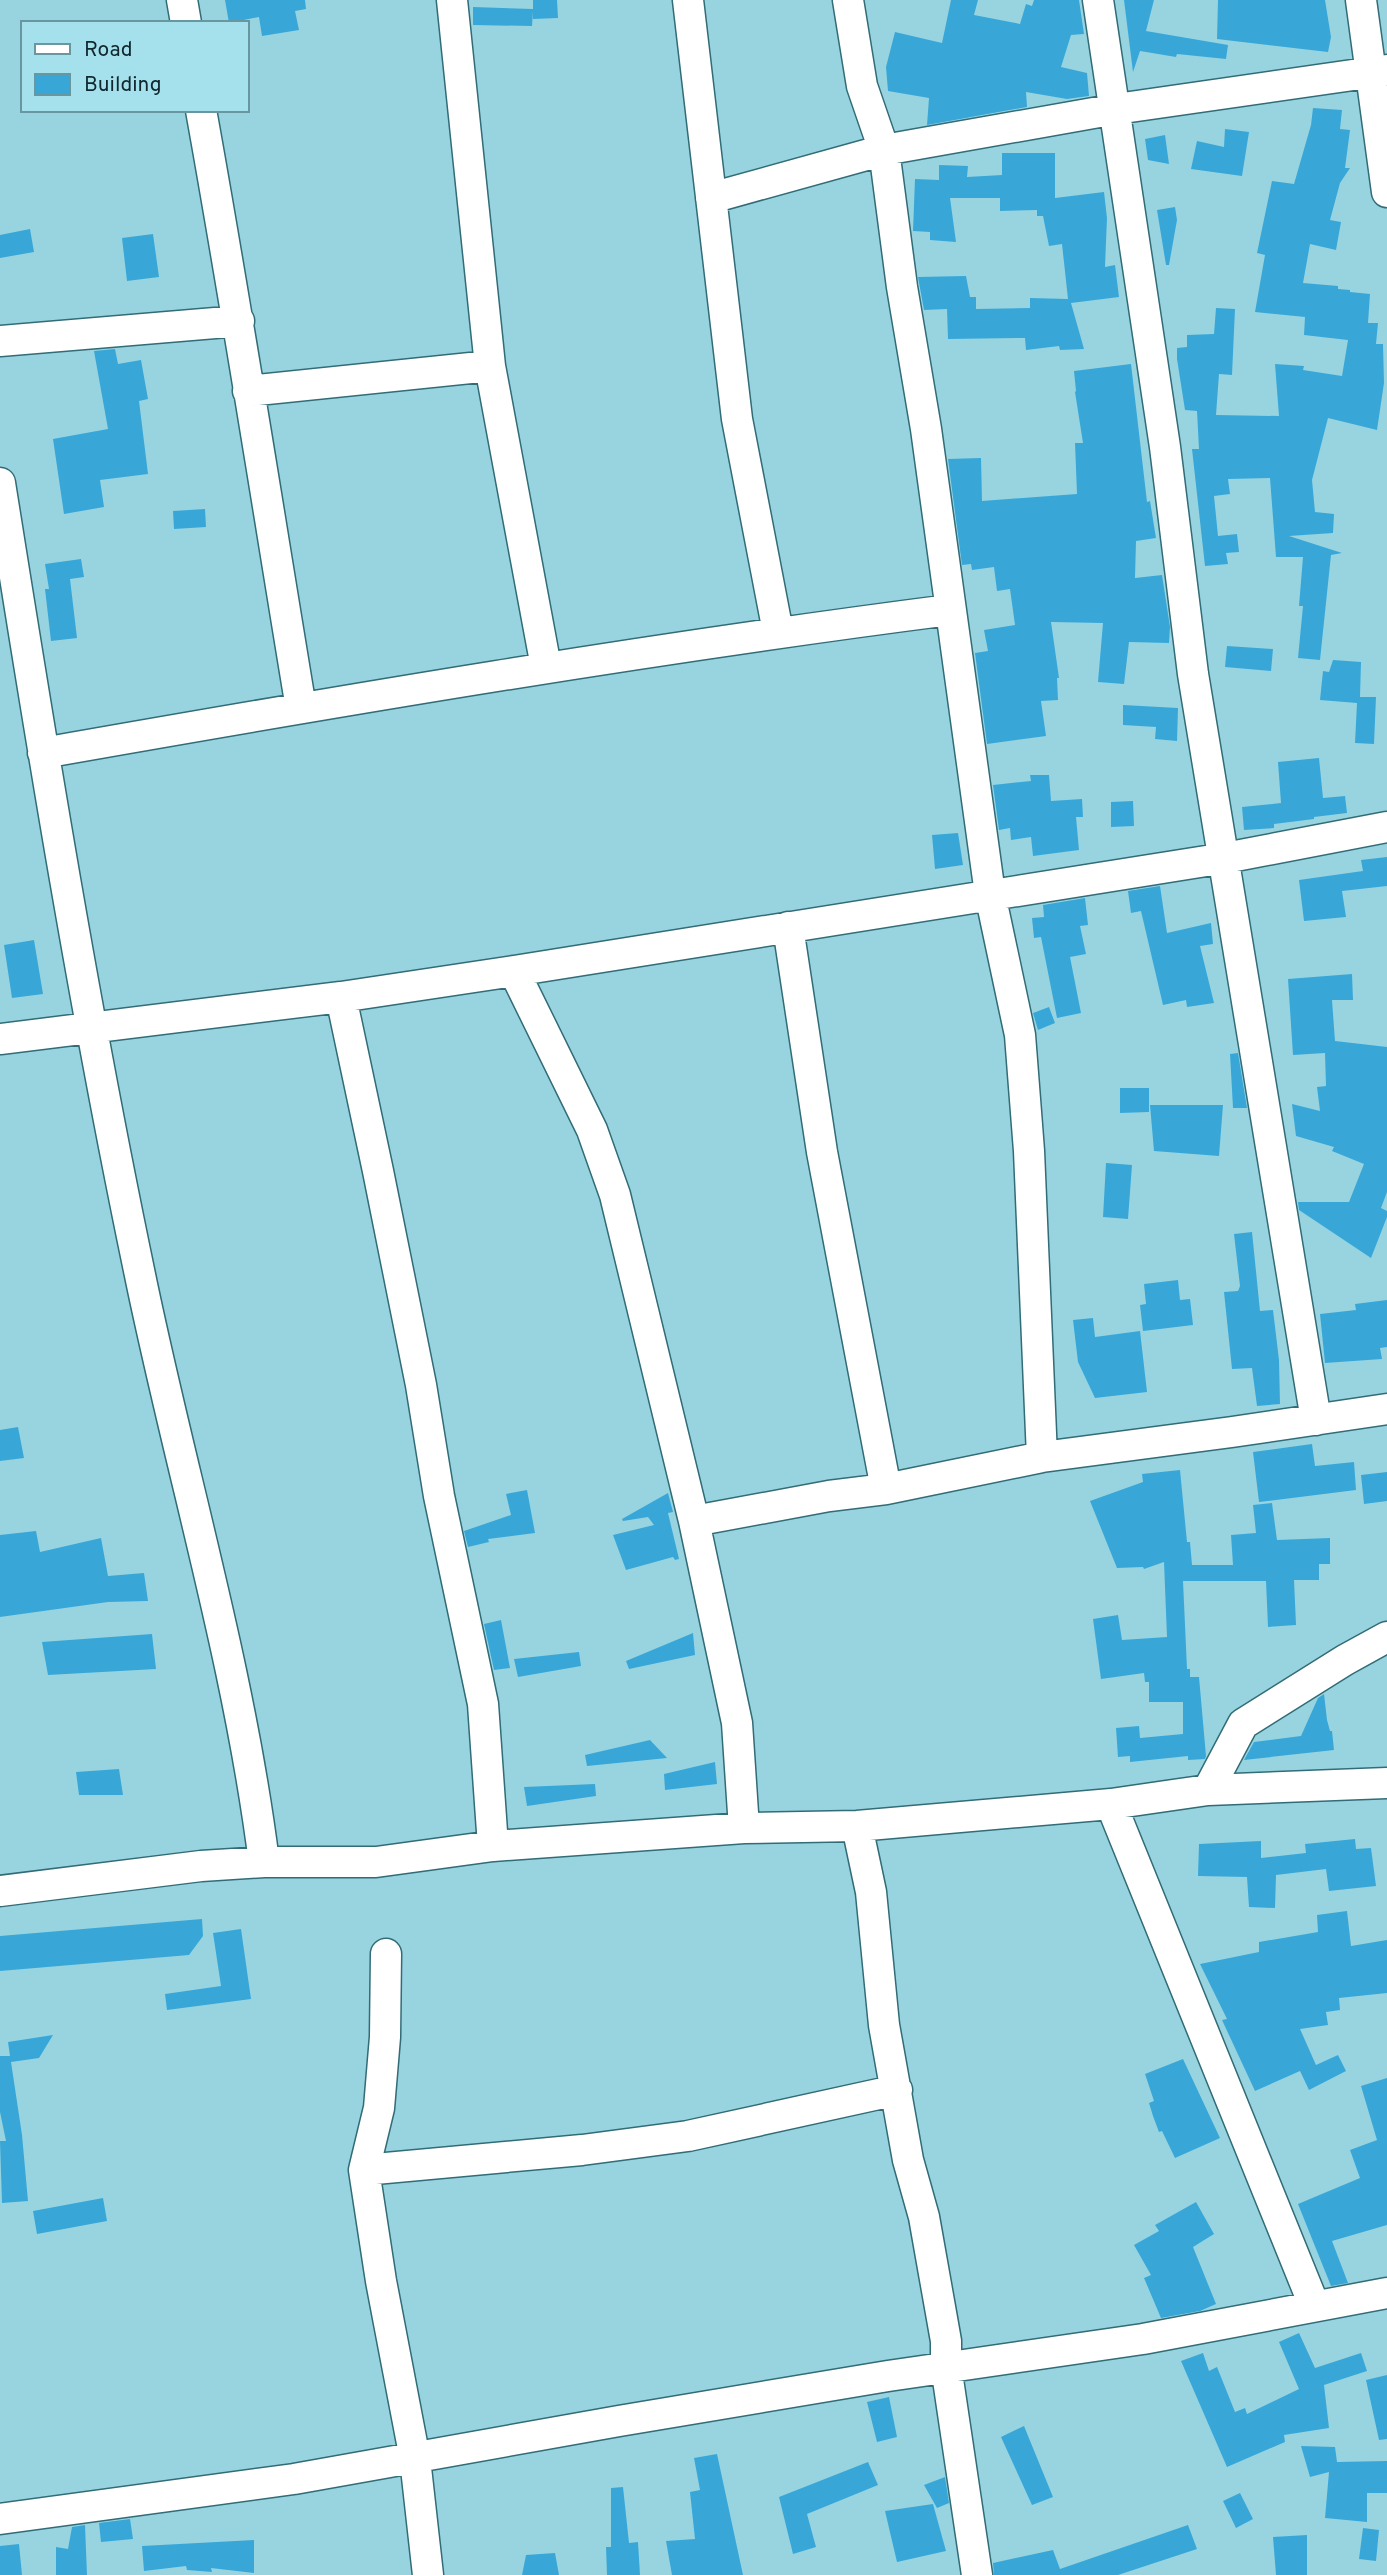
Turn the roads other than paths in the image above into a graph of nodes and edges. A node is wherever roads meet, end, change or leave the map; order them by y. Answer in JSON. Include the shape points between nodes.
{"nodes":[{"id":1,"x":182,"y":0,"type":"edge"},
{"id":2,"x":452,"y":0,"type":"edge"},
{"id":3,"x":688,"y":0,"type":"edge"},
{"id":4,"x":848,"y":0,"type":"edge"},
{"id":5,"x":1098,"y":0,"type":"edge"},
{"id":6,"x":1361,"y":0,"type":"edge"},
{"id":7,"x":186,"y":21,"type":"edge"},
{"id":8,"x":1379,"y":72,"type":"edge"},
{"id":9,"x":1116,"y":109,"type":"junction"},
{"id":10,"x":201,"y":112,"type":"edge"},
{"id":11,"x":884,"y":150,"type":"junction"},
{"id":12,"x":1387,"y":192,"type":"edge"},
{"id":13,"x":711,"y":198,"type":"junction"},
{"id":14,"x":239,"y":321,"type":"junction"},
{"id":15,"x":0,"y":341,"type":"edge"},
{"id":16,"x":490,"y":366,"type":"junction"},
{"id":17,"x":248,"y":391,"type":"junction"},
{"id":18,"x":0,"y":483,"type":"edge"},
{"id":19,"x":949,"y":610,"type":"junction"},
{"id":20,"x":778,"y":632,"type":"junction"},
{"id":21,"x":545,"y":667,"type":"junction"},
{"id":22,"x":301,"y":708,"type":"junction"},
{"id":23,"x":43,"y":753,"type":"junction"},
{"id":24,"x":1387,"y":827,"type":"edge"},
{"id":25,"x":1225,"y":858,"type":"junction"},
{"id":26,"x":990,"y":894,"type":"junction"},
{"id":27,"x":788,"y":927,"type":"junction"},
{"id":28,"x":514,"y":971,"type":"junction"},
{"id":29,"x":341,"y":997,"type":"junction"},
{"id":30,"x":91,"y":1028,"type":"junction"},
{"id":31,"x":0,"y":1040,"type":"edge"},
{"id":32,"x":1387,"y":1409,"type":"edge"},
{"id":33,"x":1316,"y":1420,"type":"junction"},
{"id":34,"x":1042,"y":1457,"type":"junction"},
{"id":35,"x":886,"y":1489,"type":"junction"},
{"id":36,"x":694,"y":1521,"type":"junction"},
{"id":37,"x":1387,"y":1637,"type":"edge"},
{"id":38,"x":1387,"y":1783,"type":"edge"},
{"id":39,"x":1208,"y":1790,"type":"junction"},
{"id":40,"x":1111,"y":1804,"type":"junction"},
{"id":41,"x":857,"y":1826,"type":"junction"},
{"id":42,"x":744,"y":1828,"type":"junction"},
{"id":43,"x":493,"y":1846,"type":"junction"},
{"id":44,"x":264,"y":1862,"type":"junction"},
{"id":45,"x":0,"y":1891,"type":"edge"},
{"id":46,"x":386,"y":1954,"type":"dead end"},
{"id":47,"x":897,"y":2090,"type":"junction"},
{"id":48,"x":364,"y":2170,"type":"junction"},
{"id":49,"x":1387,"y":2293,"type":"edge"},
{"id":50,"x":1314,"y":2305,"type":"junction"},
{"id":51,"x":946,"y":2367,"type":"junction"},
{"id":52,"x":415,"y":2459,"type":"junction"},
{"id":53,"x":0,"y":2519,"type":"edge"},
{"id":54,"x":429,"y":2575,"type":"edge"},
{"id":55,"x":977,"y":2575,"type":"edge"}],
"edges":[{"from":1,"to":7,"type":"street"},
{"from":2,"to":16,"type":"street"},
{"from":3,"to":13,"type":"street"},
{"from":4,"to":11,"type":"street","via":[[862,86]]},
{"from":5,"to":9,"type":"street"},
{"from":6,"to":8,"type":"street"},
{"from":8,"to":9,"type":"street"},
{"from":8,"to":12,"type":"street"},
{"from":9,"to":11,"type":"street"},
{"from":9,"to":25,"type":"street","via":[[1193,674]]},
{"from":10,"to":14,"type":"street"},
{"from":11,"to":13,"type":"street"},
{"from":11,"to":19,"type":"street"},
{"from":13,"to":20,"type":"street","via":[[737,419]]},
{"from":14,"to":15,"type":"street"},
{"from":14,"to":17,"type":"street"},
{"from":16,"to":17,"type":"street"},
{"from":16,"to":21,"type":"street"},
{"from":17,"to":22,"type":"street"},
{"from":18,"to":23,"type":"street"},
{"from":19,"to":20,"type":"street"},
{"from":19,"to":26,"type":"street"},
{"from":20,"to":21,"type":"street"},
{"from":21,"to":22,"type":"street"},
{"from":22,"to":23,"type":"street"},
{"from":23,"to":30,"type":"street"},
{"from":24,"to":25,"type":"street"},
{"from":25,"to":26,"type":"street"},
{"from":25,"to":33,"type":"street"},
{"from":26,"to":27,"type":"street"},
{"from":26,"to":34,"type":"street","via":[[1020,1035],[1030,1151]]},
{"from":27,"to":28,"type":"street"},
{"from":27,"to":35,"type":"street","via":[[822,1152]]},
{"from":28,"to":29,"type":"street"},
{"from":28,"to":36,"type":"street","via":[[592,1130],[615,1195]]},
{"from":29,"to":30,"type":"street"},
{"from":29,"to":43,"type":"street","via":[[483,1704]]},
{"from":30,"to":31,"type":"street"},
{"from":30,"to":44,"type":"street","via":[[140,1279],[246,1746]]},
{"from":32,"to":33,"type":"street"},
{"from":33,"to":34,"type":"street"},
{"from":34,"to":35,"type":"street"},
{"from":35,"to":36,"type":"street"},
{"from":36,"to":42,"type":"street","via":[[737,1723]]},
{"from":37,"to":39,"type":"street","via":[[1243,1724]]},
{"from":38,"to":39,"type":"street"},
{"from":39,"to":40,"type":"street"},
{"from":40,"to":41,"type":"street"},
{"from":40,"to":50,"type":"street"},
{"from":41,"to":42,"type":"street"},
{"from":41,"to":47,"type":"street","via":[[871,1892],[884,2025]]},
{"from":42,"to":43,"type":"street"},
{"from":43,"to":44,"type":"street","via":[[376,1862]]},
{"from":44,"to":45,"type":"street"},
{"from":46,"to":48,"type":"street","via":[[379,2108]]},
{"from":47,"to":48,"type":"street","via":[[688,2136]]},
{"from":47,"to":51,"type":"street","via":[[946,2341]]},
{"from":48,"to":52,"type":"street"},
{"from":49,"to":50,"type":"street"},
{"from":50,"to":51,"type":"street","via":[[1143,2339]]},
{"from":51,"to":52,"type":"street"},
{"from":51,"to":55,"type":"street"},
{"from":52,"to":53,"type":"street"},
{"from":52,"to":54,"type":"street"}]}
